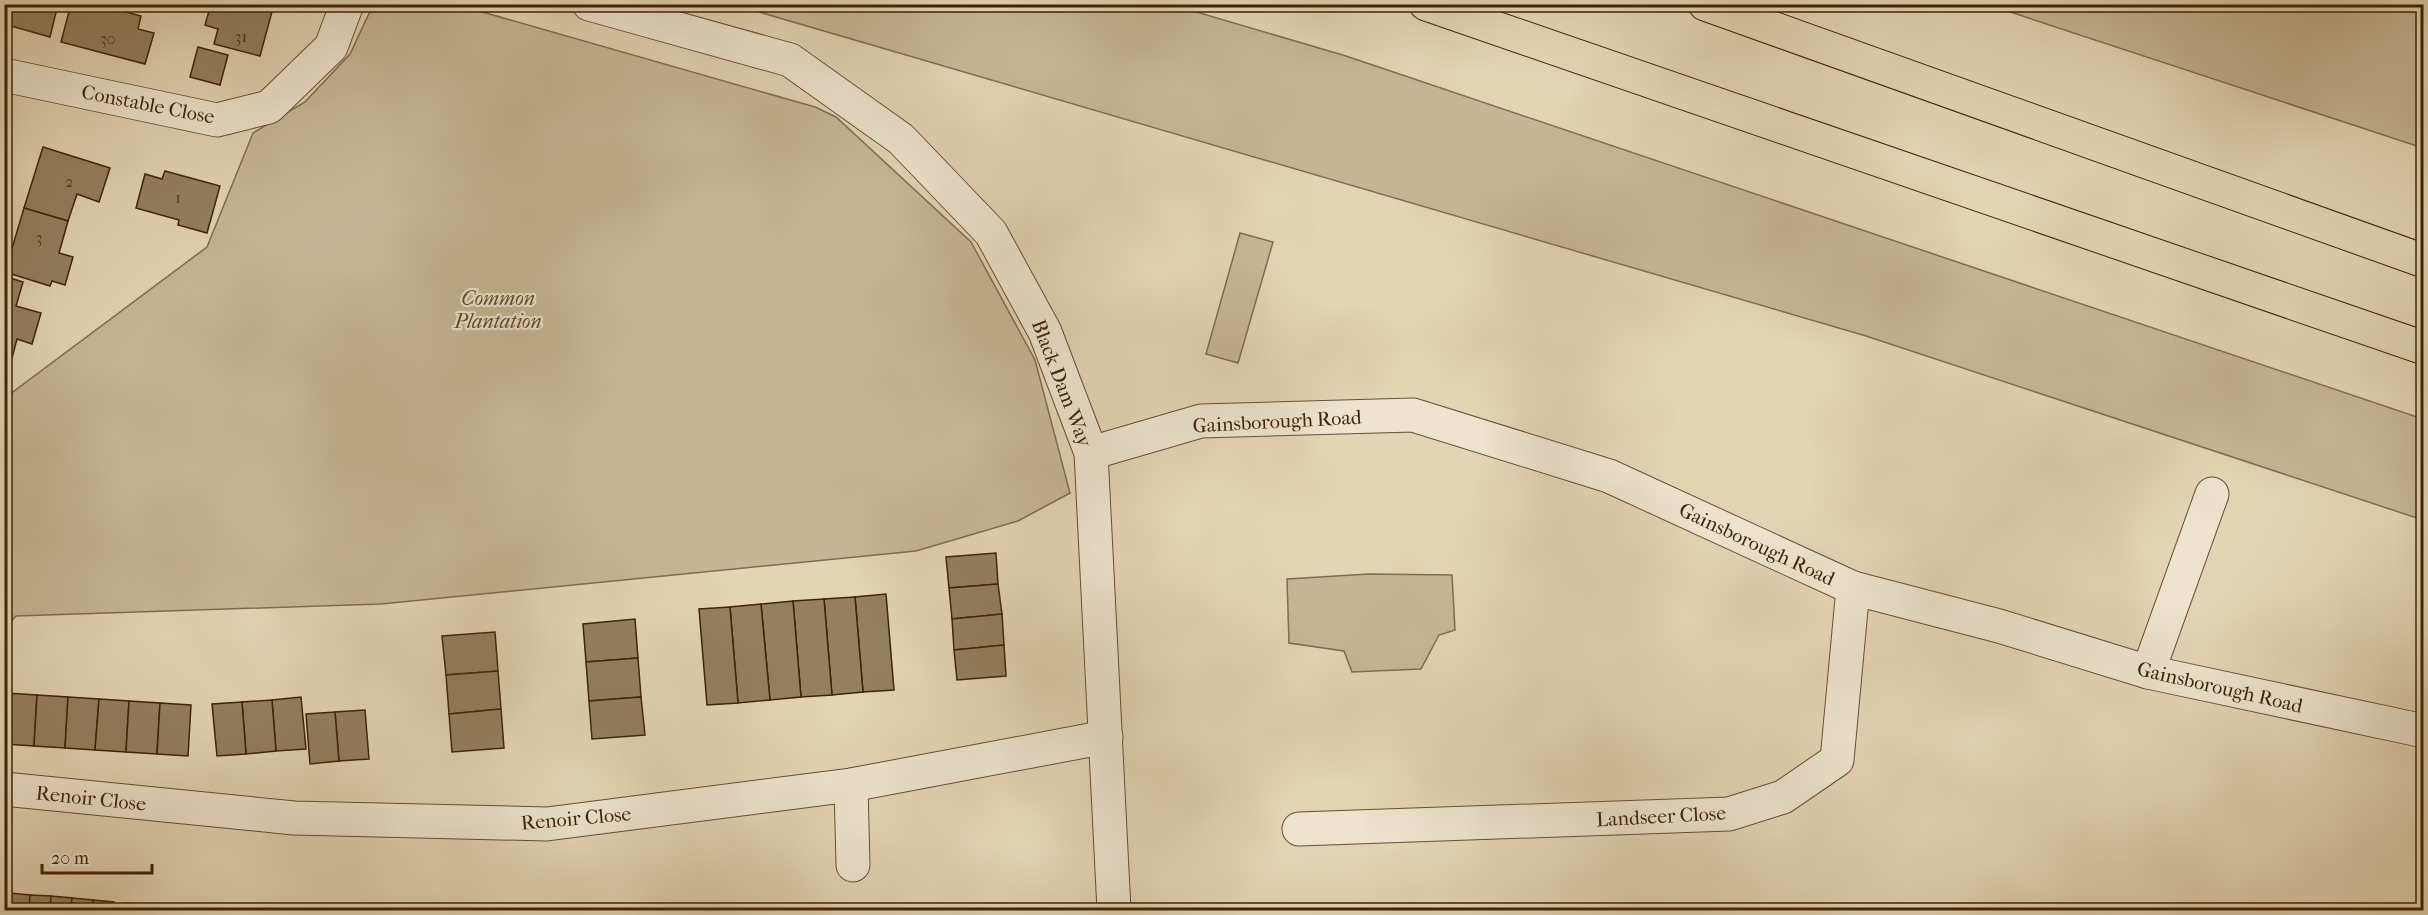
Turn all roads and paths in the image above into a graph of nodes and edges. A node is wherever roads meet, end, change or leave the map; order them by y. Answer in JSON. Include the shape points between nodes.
{"nodes":[{"id":1,"x":346,"y":4,"type":"edge"},
{"id":2,"x":589,"y":4,"type":"edge"},
{"id":3,"x":1426,"y":4,"type":"edge"},
{"id":4,"x":1705,"y":4,"type":"edge"},
{"id":5,"x":4,"y":75,"type":"edge"},
{"id":6,"x":2424,"y":261,"type":"edge"},
{"id":7,"x":2424,"y":348,"type":"edge"},
{"id":8,"x":1091,"y":453,"type":"junction"},
{"id":9,"x":2212,"y":494,"type":"dead end"},
{"id":10,"x":1853,"y":588,"type":"junction"},
{"id":11,"x":2148,"y":672,"type":"junction"},
{"id":12,"x":2424,"y":731,"type":"edge"},
{"id":13,"x":1106,"y":737,"type":"junction"},
{"id":14,"x":851,"y":785,"type":"junction"},
{"id":15,"x":4,"y":789,"type":"edge"},
{"id":16,"x":1299,"y":828,"type":"dead end"},
{"id":17,"x":853,"y":865,"type":"dead end"},
{"id":18,"x":1114,"y":910,"type":"edge"}],
"edges":[{"from":1,"to":5,"type":"street","name":"Constable Close","via":[[331,47],[269,107],[217,120]]},
{"from":2,"to":8,"type":"street","name":"Black Dam Way","via":[[790,60],[901,140],[991,233],[1046,332]]},
{"from":3,"to":7,"type":"highway"},
{"from":4,"to":6,"type":"highway"},
{"from":8,"to":10,"type":"street","name":"Gainsborough Road","via":[[1200,421],[1413,416],[1609,476]]},
{"from":8,"to":13,"type":"street","name":"Black Dam Way"},
{"from":9,"to":11,"type":"street"},
{"from":10,"to":11,"type":"street","name":"Gainsborough Road","via":[[1998,626]]},
{"from":10,"to":16,"type":"street","name":"Landseer Close","via":[[1837,760],[1783,797],[1729,814]]},
{"from":11,"to":12,"type":"street","name":"Gainsborough Road"},
{"from":13,"to":14,"type":"street","name":"Renoir Close"},
{"from":13,"to":18,"type":"street","name":"Black Dam Way"},
{"from":14,"to":15,"type":"street","name":"Renoir Close","via":[[547,824],[294,818]]},
{"from":14,"to":17,"type":"street"}]}
